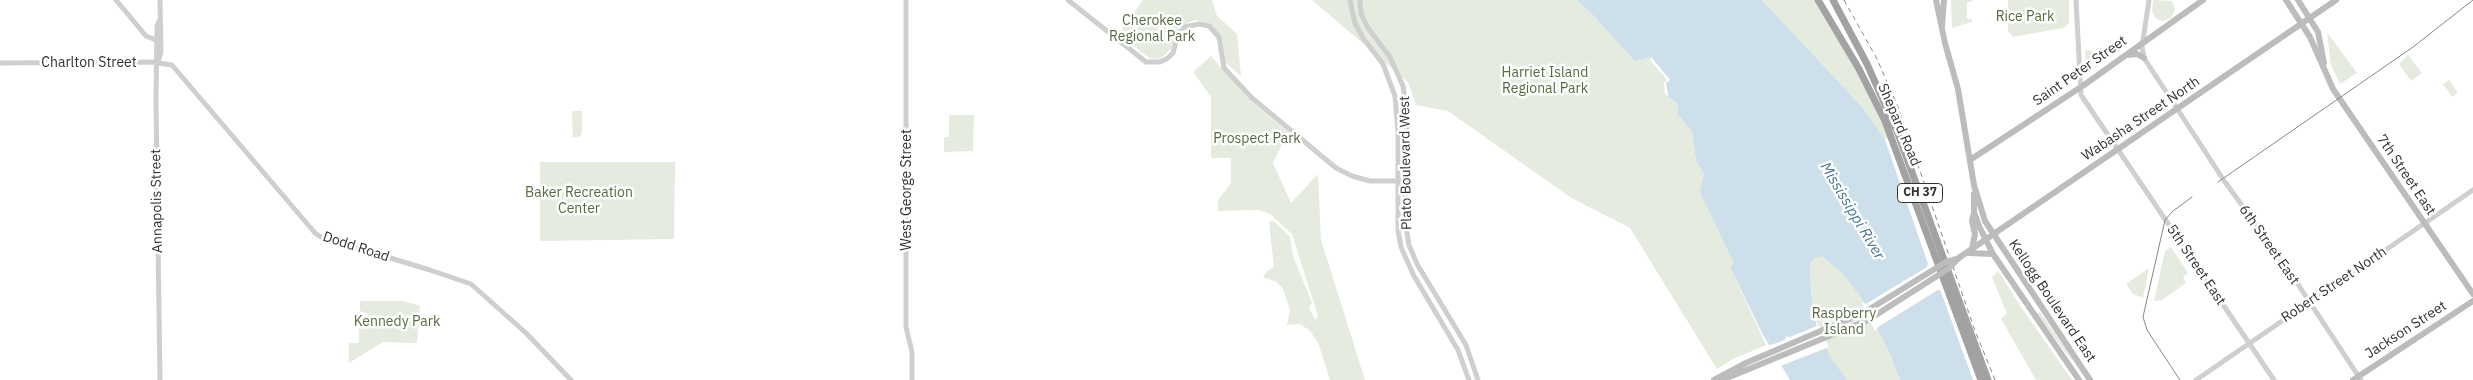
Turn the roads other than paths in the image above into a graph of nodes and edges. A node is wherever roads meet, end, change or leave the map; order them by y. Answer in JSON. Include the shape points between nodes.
{"nodes":[{"id":1,"x":116,"y":0,"type":"edge"},
{"id":2,"x":160,"y":0,"type":"edge"},
{"id":3,"x":906,"y":0,"type":"edge"},
{"id":4,"x":1068,"y":0,"type":"edge"},
{"id":5,"x":1350,"y":0,"type":"edge"},
{"id":6,"x":1360,"y":0,"type":"edge"},
{"id":7,"x":1818,"y":0,"type":"edge"},
{"id":8,"x":1833,"y":0,"type":"edge"},
{"id":9,"x":2076,"y":0,"type":"edge"},
{"id":10,"x":2148,"y":0,"type":"edge"},
{"id":11,"x":2203,"y":0,"type":"edge"},
{"id":12,"x":2286,"y":0,"type":"edge"},
{"id":13,"x":2298,"y":0,"type":"edge"},
{"id":14,"x":2336,"y":0,"type":"edge"},
{"id":15,"x":1940,"y":1,"type":"edge"},
{"id":16,"x":2310,"y":17,"type":"junction"},
{"id":17,"x":160,"y":19,"type":"junction"},
{"id":18,"x":2301,"y":23,"type":"junction"},
{"id":19,"x":156,"y":40,"type":"junction"},
{"id":20,"x":2143,"y":42,"type":"junction"},
{"id":21,"x":2123,"y":56,"type":"junction"},
{"id":22,"x":2144,"y":58,"type":"junction"},
{"id":23,"x":157,"y":62,"type":"junction"},
{"id":24,"x":0,"y":63,"type":"edge"},
{"id":25,"x":2324,"y":67,"type":"junction"},
{"id":26,"x":176,"y":69,"type":"joint"},
{"id":27,"x":2080,"y":87,"type":"junction"},
{"id":28,"x":2178,"y":109,"type":"junction"},
{"id":29,"x":2118,"y":150,"type":"junction"},
{"id":30,"x":1970,"y":160,"type":"junction"},
{"id":31,"x":1405,"y":181,"type":"junction"},
{"id":32,"x":1397,"y":182,"type":"junction"},
{"id":33,"x":1974,"y":185,"type":"junction"},
{"id":34,"x":2473,"y":190,"type":"edge"},
{"id":35,"x":1974,"y":212,"type":"junction"},
{"id":36,"x":2424,"y":224,"type":"junction"},
{"id":37,"x":1992,"y":235,"type":"junction"},
{"id":38,"x":1985,"y":239,"type":"junction"},
{"id":39,"x":1970,"y":251,"type":"junction"},
{"id":40,"x":1993,"y":254,"type":"junction"},
{"id":41,"x":1960,"y":257,"type":"junction"},
{"id":42,"x":2473,"y":294,"type":"edge"},
{"id":43,"x":2473,"y":301,"type":"edge"},
{"id":44,"x":2309,"y":302,"type":"junction"},
{"id":45,"x":2249,"y":343,"type":"junction"},
{"id":46,"x":2357,"y":379,"type":"edge"},
{"id":47,"x":160,"y":380,"type":"edge"},
{"id":48,"x":571,"y":380,"type":"edge"},
{"id":49,"x":912,"y":380,"type":"edge"},
{"id":50,"x":1469,"y":380,"type":"edge"},
{"id":51,"x":1478,"y":380,"type":"edge"},
{"id":52,"x":1714,"y":380,"type":"edge"},
{"id":53,"x":1722,"y":380,"type":"edge"},
{"id":54,"x":1982,"y":380,"type":"edge"},
{"id":55,"x":1988,"y":380,"type":"edge"},
{"id":56,"x":2079,"y":380,"type":"edge"},
{"id":57,"x":2090,"y":380,"type":"edge"},
{"id":58,"x":2196,"y":380,"type":"edge"},
{"id":59,"x":2274,"y":380,"type":"edge"}],
"edges":[{"from":1,"to":19,"type":"street","via":[[146,36]]},
{"from":2,"to":17,"type":"street","name":"Annapolis Street"},
{"from":3,"to":49,"type":"street","name":"West George Street","via":[[906,327],[912,352]]},
{"from":4,"to":32,"type":"street","via":[[1146,62],[1160,62],[1168,58],[1173,53],[1178,34],[1185,27],[1194,24],[1209,26],[1219,37],[1224,68],[1252,98],[1345,173],[1370,181]]},
{"from":5,"to":32,"type":"street","name":"Plato Boulevard West","via":[[1355,23],[1390,78],[1397,114]]},
{"from":6,"to":31,"type":"street","name":"Plato Boulevard West","via":[[1361,14],[1368,28],[1401,78],[1407,114]]},
{"from":7,"to":54,"type":"highway","name":"Shepard Road","number":"CH 37","via":[[1885,121]]},
{"from":8,"to":55,"type":"highway","name":"Shepard Road","number":"CH 37","via":[[1895,126]]},
{"from":9,"to":27,"type":"street"},
{"from":10,"to":20,"type":"street"},
{"from":11,"to":20,"type":"main road","name":"Saint Peter Street"},
{"from":12,"to":18,"type":"main road","name":"7th Street East"},
{"from":13,"to":16,"type":"main road","name":"7th Street East"},
{"from":14,"to":16,"type":"main road","name":"Wabasha Street North"},
{"from":15,"to":30,"type":"main road","via":[[1942,30],[1958,89]]},
{"from":16,"to":18,"type":"main road","name":"Wabasha Street North"},
{"from":16,"to":25,"type":"main road","name":"7th Street East","via":[[2322,40]]},
{"from":17,"to":19,"type":"street","name":"Annapolis Street"},
{"from":17,"to":23,"type":"street","name":"Annapolis Street"},
{"from":18,"to":25,"type":"main road","name":"7th Street East"},
{"from":18,"to":28,"type":"main road","name":"Wabasha Street North"},
{"from":19,"to":23,"type":"street","name":"Annapolis Street"},
{"from":20,"to":21,"type":"main road","name":"Saint Peter Street"},
{"from":20,"to":22,"type":"street"},
{"from":21,"to":22,"type":"main road","via":[[2137,54]]},
{"from":21,"to":27,"type":"main road","name":"Saint Peter Street"},
{"from":22,"to":28,"type":"street","name":"6th Street East"},
{"from":23,"to":24,"type":"street","name":"Charlton Street"},
{"from":23,"to":26,"type":"street","name":"Charlton Street","via":[[169,63]]},
{"from":23,"to":47,"type":"street","name":"Annapolis Street"},
{"from":25,"to":36,"type":"main road","name":"7th Street East","via":[[2333,89]]},
{"from":26,"to":48,"type":"street","name":"Dodd Road","via":[[315,233],[471,284],[526,333]]},
{"from":27,"to":29,"type":"street","name":"5th Street East","via":[[2086,102]]},
{"from":27,"to":30,"type":"main road","name":"Saint Peter Street"},
{"from":28,"to":29,"type":"main road","name":"Wabasha Street North"},
{"from":28,"to":44,"type":"street","name":"6th Street East"},
{"from":29,"to":37,"type":"main road","name":"Wabasha Street North"},
{"from":29,"to":45,"type":"street","name":"5th Street East"},
{"from":30,"to":33,"type":"main road"},
{"from":31,"to":32,"type":"street"},
{"from":31,"to":51,"type":"street","name":"Plato Boulevard West","via":[[1409,245],[1466,345]]},
{"from":32,"to":50,"type":"street","name":"Plato Boulevard West","via":[[1398,230],[1405,257],[1458,350]]},
{"from":33,"to":35,"type":"main road"},
{"from":33,"to":37,"type":"main road","name":"Kellogg Boulevard East"},
{"from":34,"to":36,"type":"street","name":"Robert Street North"},
{"from":35,"to":38,"type":"main road","name":"Kellogg Boulevard East"},
{"from":35,"to":39,"type":"main road"},
{"from":36,"to":42,"type":"main road","name":"7th Street East"},
{"from":36,"to":44,"type":"street","name":"Robert Street North"},
{"from":37,"to":38,"type":"main road","name":"Wabasha Street North"},
{"from":37,"to":57,"type":"main road","name":"Kellogg Boulevard East"},
{"from":38,"to":39,"type":"main road","name":"Wabasha Street North"},
{"from":38,"to":40,"type":"main road","name":"Kellogg Boulevard East"},
{"from":39,"to":40,"type":"main road"},
{"from":39,"to":41,"type":"main road","name":"Wabasha Street North"},
{"from":40,"to":56,"type":"main road","name":"Kellogg Boulevard East"},
{"from":41,"to":52,"type":"main road","name":"Wabasha Street North","bridge":true,"via":[[1946,262],[1865,312]]},
{"from":41,"to":53,"type":"main road","name":"Wabasha Street North","bridge":true,"via":[[1948,269],[1868,320]]},
{"from":43,"to":46,"type":"main road","name":"Jackson Street"},
{"from":44,"to":45,"type":"street","name":"Robert Street North"},
{"from":44,"to":46,"type":"street","name":"6th Street East"},
{"from":45,"to":58,"type":"street","name":"Robert Street North"},
{"from":45,"to":59,"type":"street","name":"5th Street East"}]}
